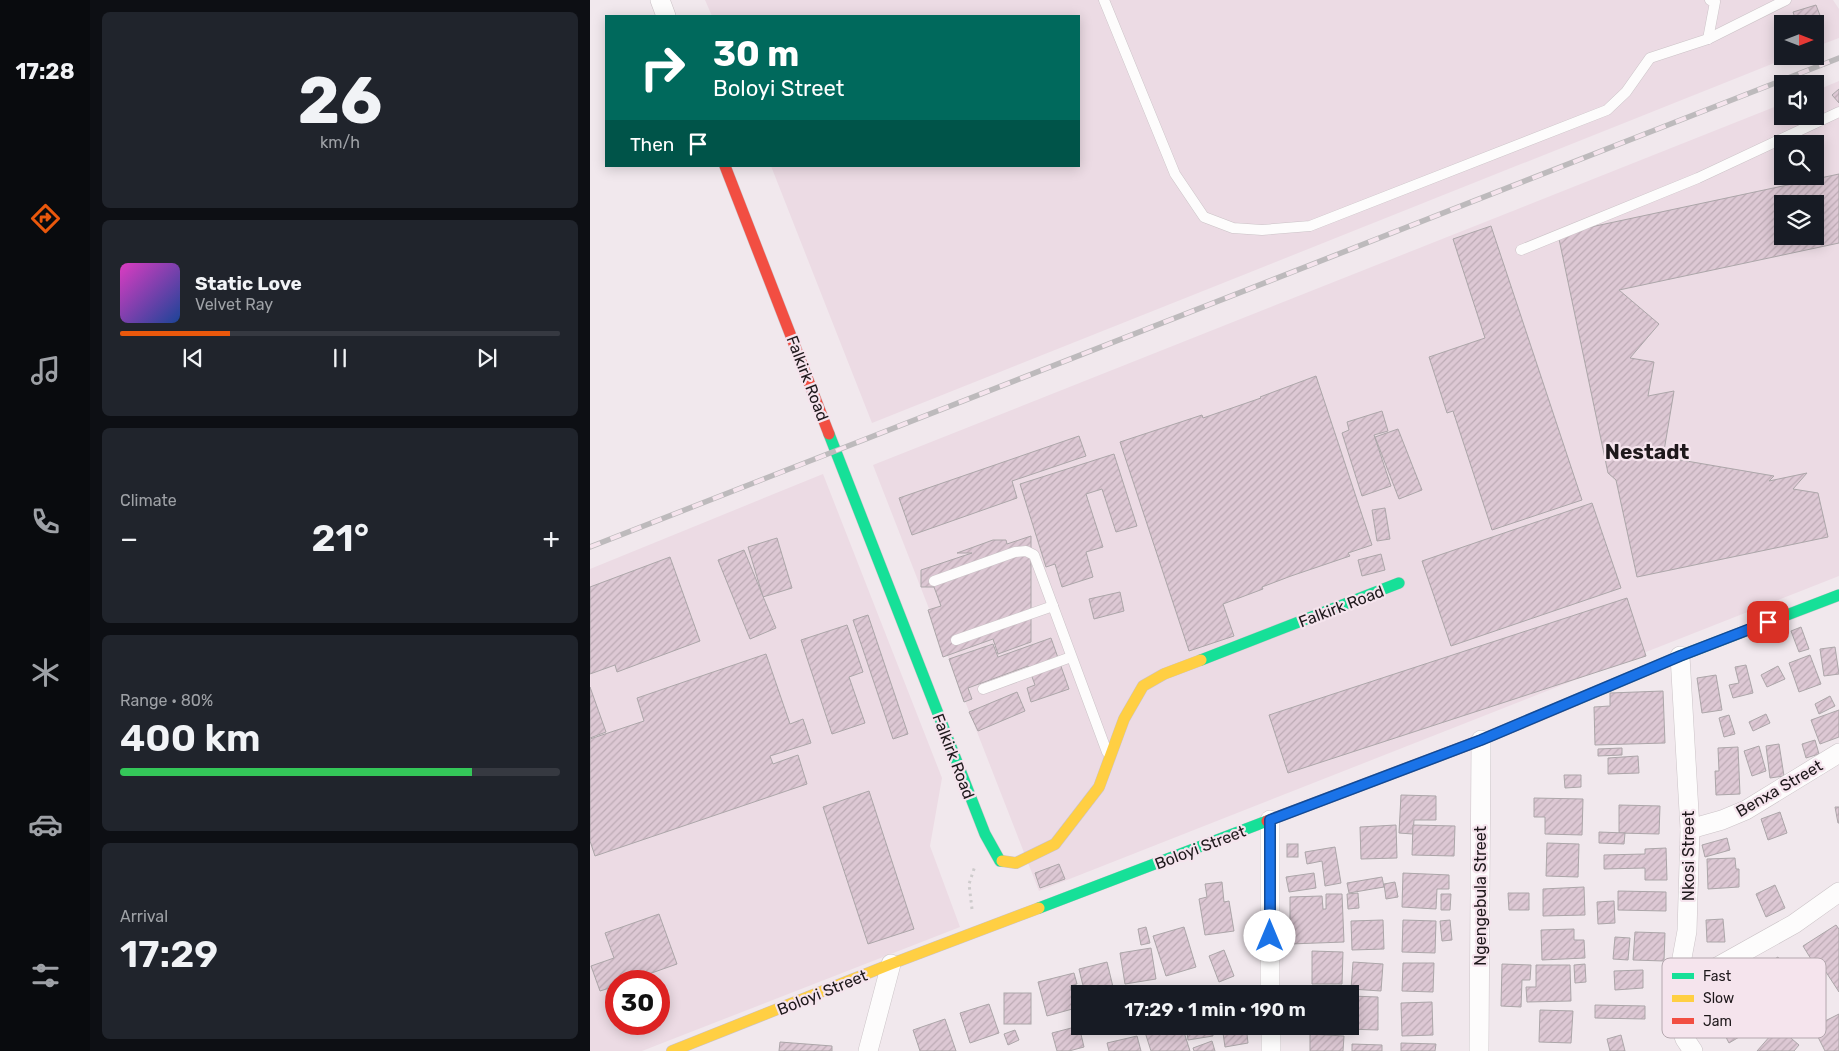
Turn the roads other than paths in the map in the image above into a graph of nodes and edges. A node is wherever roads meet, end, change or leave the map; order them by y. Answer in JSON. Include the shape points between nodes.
{"nodes":[{"id":1,"x":660,"y":0,"type":"edge"},
{"id":2,"x":1104,"y":0,"type":"edge"},
{"id":3,"x":1786,"y":0,"type":"edge"},
{"id":4,"x":1715,"y":1,"type":"edge"},
{"id":5,"x":666,"y":15,"type":"edge"},
{"id":6,"x":1708,"y":39,"type":"junction"},
{"id":7,"x":1839,"y":112,"type":"edge"},
{"id":8,"x":725,"y":167,"type":"edge"},
{"id":9,"x":1521,"y":250,"type":"dead end"},
{"id":10,"x":934,"y":581,"type":"dead end"},
{"id":11,"x":1399,"y":583,"type":"dead end"},
{"id":12,"x":1839,"y":595,"type":"edge"},
{"id":13,"x":1053,"y":606,"type":"junction"},
{"id":14,"x":956,"y":640,"type":"dead end"},
{"id":15,"x":1071,"y":656,"type":"junction"},
{"id":16,"x":1680,"y":656,"type":"junction"},
{"id":17,"x":983,"y":689,"type":"dead end"},
{"id":18,"x":1481,"y":740,"type":"junction"},
{"id":19,"x":1839,"y":753,"type":"edge"},
{"id":20,"x":1109,"y":760,"type":"junction"},
{"id":21,"x":1270,"y":820,"type":"junction"},
{"id":22,"x":1690,"y":829,"type":"junction"},
{"id":23,"x":1839,"y":892,"type":"edge"},
{"id":24,"x":1682,"y":958,"type":"edge"},
{"id":25,"x":1733,"y":958,"type":"edge"},
{"id":26,"x":891,"y":964,"type":"junction"},
{"id":27,"x":1270,"y":985,"type":"edge"},
{"id":28,"x":1270,"y":1035,"type":"edge"},
{"id":29,"x":1685,"y":1038,"type":"edge"},
{"id":30,"x":672,"y":1051,"type":"edge"},
{"id":31,"x":868,"y":1051,"type":"edge"},
{"id":32,"x":1271,"y":1051,"type":"edge"},
{"id":33,"x":1479,"y":1051,"type":"edge"},
{"id":34,"x":1693,"y":1051,"type":"edge"}],
"edges":[{"from":1,"to":5,"type":"street"},
{"from":2,"to":6,"type":"lane","via":[[1175,174],[1204,217],[1233,228],[1262,230],[1310,226],[1607,110],[1626,92],[1650,58]]},
{"from":3,"to":6,"type":"lane"},
{"from":4,"to":6,"type":"lane"},
{"from":7,"to":9,"type":"lane","via":[[1698,178]]},
{"from":8,"to":20,"type":"street","name":"Falkirk Road","via":[[984,834],[1000,861],[1016,863],[1055,844],[1099,787]]},
{"from":10,"to":13,"type":"lane","via":[[1026,551],[1034,555]]},
{"from":11,"to":20,"type":"street","name":"Falkirk Road","via":[[1164,674],[1143,686],[1124,719]]},
{"from":12,"to":16,"type":"street","name":"Boloyi Street"},
{"from":13,"to":14,"type":"lane"},
{"from":13,"to":15,"type":"lane"},
{"from":15,"to":17,"type":"lane"},
{"from":15,"to":20,"type":"lane"},
{"from":16,"to":18,"type":"street","name":"Boloyi Street"},
{"from":16,"to":22,"type":"street","name":"Nkosi Street"},
{"from":18,"to":21,"type":"street","name":"Boloyi Street"},
{"from":18,"to":33,"type":"street","name":"Ngengebula Street"},
{"from":19,"to":22,"type":"street","name":"Benxa Street","via":[[1746,810]]},
{"from":21,"to":26,"type":"street","name":"Boloyi Street"},
{"from":21,"to":27,"type":"street"},
{"from":22,"to":24,"type":"street","name":"Nkosi Street","via":[[1687,931]]},
{"from":23,"to":25,"type":"street","via":[[1794,924]]},
{"from":26,"to":30,"type":"street","name":"Boloyi Street"},
{"from":26,"to":31,"type":"street"},
{"from":28,"to":32,"type":"street"},
{"from":29,"to":34,"type":"street","name":"Nkosi Street"}]}
